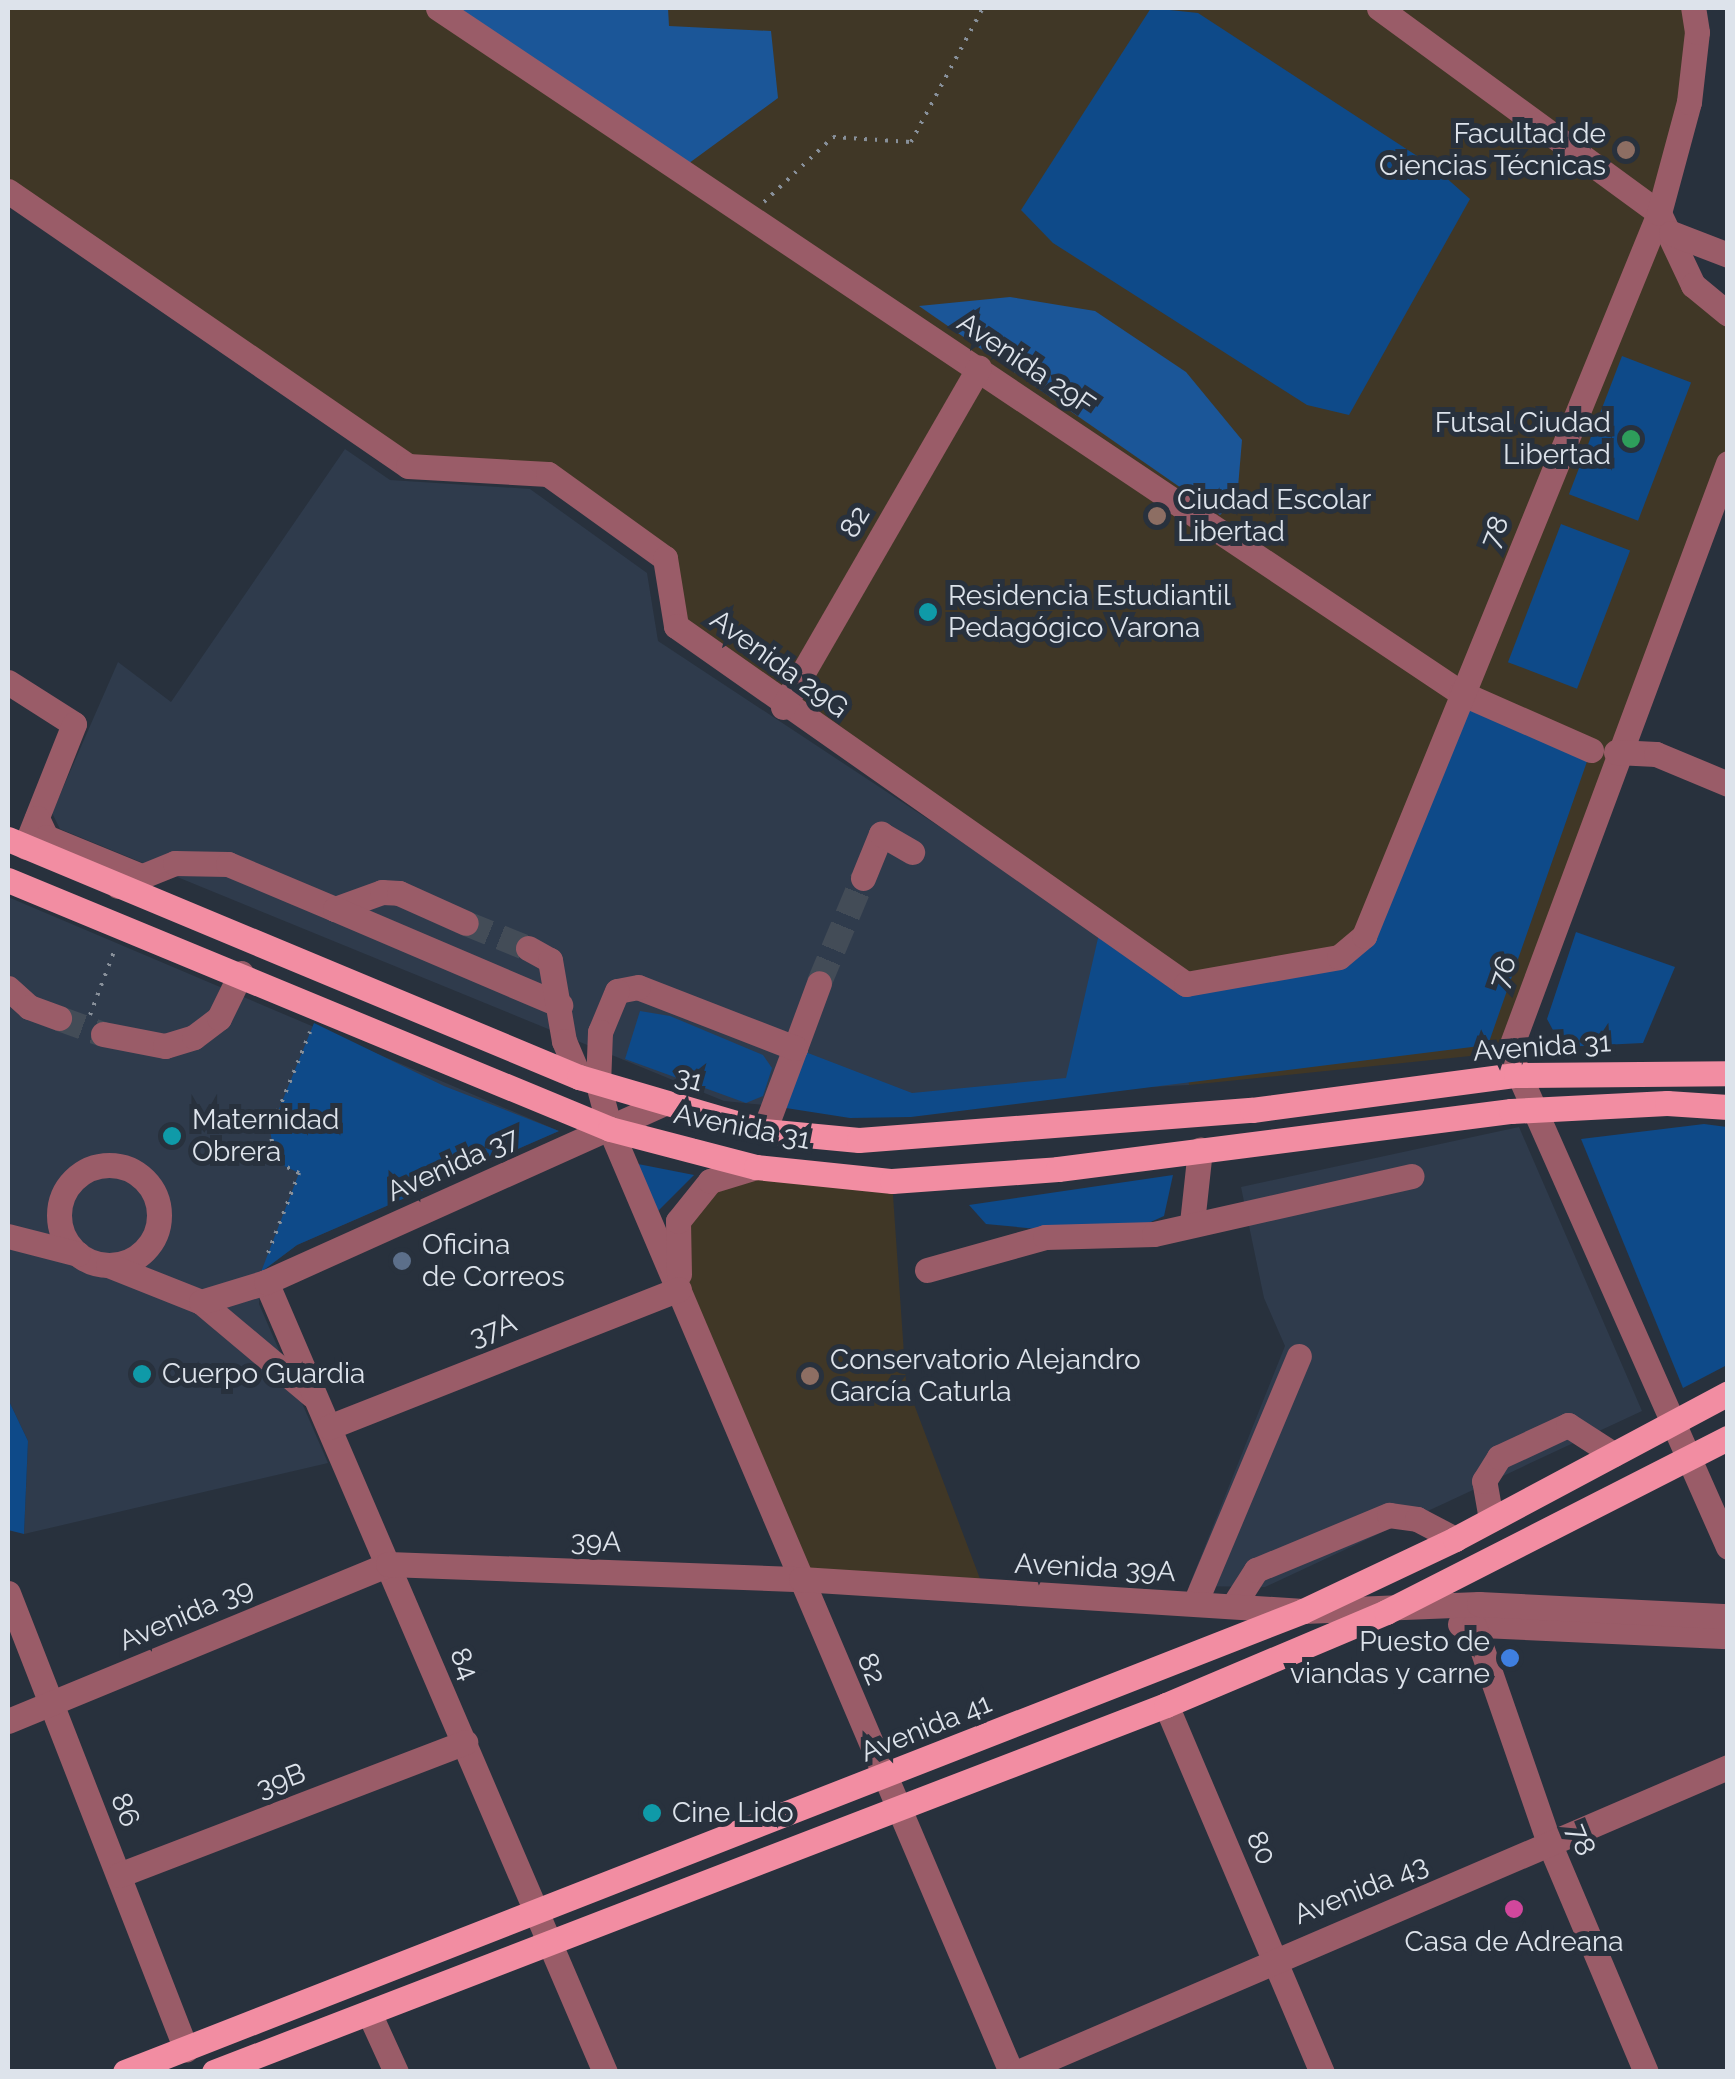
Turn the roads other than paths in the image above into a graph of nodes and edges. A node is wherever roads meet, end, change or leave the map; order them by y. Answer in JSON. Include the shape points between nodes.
{"nodes":[{"id":1,"x":438,"y":8,"type":"edge"},
{"id":2,"x":1378,"y":8,"type":"edge"},
{"id":3,"x":1695,"y":20,"type":"edge"},
{"id":4,"x":8,"y":191,"type":"edge"},
{"id":5,"x":1665,"y":223,"type":"junction"},
{"id":6,"x":1728,"y":255,"type":"edge"},
{"id":7,"x":1728,"y":314,"type":"edge"},
{"id":8,"x":979,"y":368,"type":"junction"},
{"id":9,"x":1728,"y":463,"type":"edge"},
{"id":10,"x":8,"y":682,"type":"edge"},
{"id":11,"x":1461,"y":693,"type":"junction"},
{"id":12,"x":783,"y":707,"type":"junction"},
{"id":13,"x":1604,"y":751,"type":"junction"},
{"id":14,"x":1728,"y":784,"type":"edge"},
{"id":15,"x":37,"y":818,"type":"junction"},
{"id":16,"x":16,"y":843,"type":"edge"},
{"id":17,"x":912,"y":852,"type":"dead end"},
{"id":18,"x":863,"y":878,"type":"tunnel mouth"},
{"id":19,"x":8,"y":880,"type":"edge"},
{"id":20,"x":129,"y":881,"type":"junction"},
{"id":21,"x":335,"y":909,"type":"junction"},
{"id":22,"x":466,"y":923,"type":"tunnel mouth"},
{"id":23,"x":1364,"y":936,"type":"joint"},
{"id":24,"x":528,"y":948,"type":"tunnel mouth"},
{"id":25,"x":241,"y":973,"type":"junction"},
{"id":26,"x":819,"y":983,"type":"tunnel mouth"},
{"id":27,"x":8,"y":988,"type":"edge"},
{"id":28,"x":560,"y":1005,"type":"junction"},
{"id":29,"x":58,"y":1018,"type":"tunnel mouth"},
{"id":30,"x":94,"y":1030,"type":"tunnel mouth"},
{"id":31,"x":795,"y":1048,"type":"junction"},
{"id":32,"x":1728,"y":1073,"type":"edge"},
{"id":33,"x":1516,"y":1075,"type":"junction"},
{"id":34,"x":588,"y":1080,"type":"junction"},
{"id":35,"x":664,"y":1102,"type":"junction"},
{"id":36,"x":1728,"y":1106,"type":"edge"},
{"id":37,"x":1521,"y":1110,"type":"junction"},
{"id":38,"x":610,"y":1128,"type":"junction"},
{"id":39,"x":764,"y":1131,"type":"junction"},
{"id":40,"x":1200,"y":1148,"type":"junction"},
{"id":41,"x":756,"y":1167,"type":"junction"},
{"id":42,"x":1412,"y":1176,"type":"dead end"},
{"id":43,"x":1192,"y":1223,"type":"junction"},
{"id":44,"x":8,"y":1236,"type":"edge"},
{"id":45,"x":78,"y":1254,"type":"junction"},
{"id":46,"x":108,"y":1265,"type":"junction"},
{"id":47,"x":926,"y":1270,"type":"dead end"},
{"id":48,"x":266,"y":1282,"type":"junction"},
{"id":49,"x":679,"y":1289,"type":"junction"},
{"id":50,"x":201,"y":1302,"type":"junction"},
{"id":51,"x":1299,"y":1356,"type":"dead end"},
{"id":52,"x":1728,"y":1393,"type":"edge"},
{"id":53,"x":316,"y":1398,"type":"junction"},
{"id":54,"x":1671,"y":1423,"type":"junction"},
{"id":55,"x":329,"y":1427,"type":"junction"},
{"id":56,"x":1728,"y":1438,"type":"edge"},
{"id":57,"x":1614,"y":1454,"type":"junction"},
{"id":58,"x":1688,"y":1459,"type":"junction"},
{"id":59,"x":1491,"y":1519,"type":"junction"},
{"id":60,"x":1454,"y":1538,"type":"junction"},
{"id":61,"x":1728,"y":1547,"type":"edge"},
{"id":62,"x":388,"y":1564,"type":"junction"},
{"id":63,"x":802,"y":1580,"type":"junction"},
{"id":64,"x":8,"y":1593,"type":"edge"},
{"id":65,"x":1195,"y":1603,"type":"junction"},
{"id":66,"x":1233,"y":1606,"type":"junction"},
{"id":67,"x":1303,"y":1610,"type":"junction"},
{"id":68,"x":1386,"y":1612,"type":"junction"},
{"id":69,"x":1728,"y":1616,"type":"edge"},
{"id":70,"x":1474,"y":1626,"type":"junction"},
{"id":71,"x":1728,"y":1636,"type":"edge"},
{"id":72,"x":50,"y":1704,"type":"junction"},
{"id":73,"x":1166,"y":1705,"type":"junction"},
{"id":74,"x":8,"y":1721,"type":"edge"},
{"id":75,"x":465,"y":1742,"type":"junction"},
{"id":76,"x":1728,"y":1766,"type":"edge"},
{"id":77,"x":884,"y":1778,"type":"junction"},
{"id":78,"x":898,"y":1810,"type":"junction"},
{"id":79,"x":1550,"y":1844,"type":"junction"},
{"id":80,"x":119,"y":1875,"type":"junction"},
{"id":81,"x":538,"y":1911,"type":"junction"},
{"id":82,"x":552,"y":1945,"type":"junction"},
{"id":83,"x":1276,"y":1957,"type":"junction"},
{"id":84,"x":370,"y":2014,"type":"junction"},
{"id":85,"x":186,"y":2049,"type":"junction"},
{"id":86,"x":125,"y":2072,"type":"edge"},
{"id":87,"x":214,"y":2072,"type":"edge"},
{"id":88,"x":396,"y":2072,"type":"edge"},
{"id":89,"x":605,"y":2072,"type":"edge"},
{"id":90,"x":1015,"y":2072,"type":"edge"},
{"id":91,"x":1322,"y":2072,"type":"edge"},
{"id":92,"x":1646,"y":2072,"type":"edge"}],
"edges":[{"from":1,"to":8,"type":"street","name":"Avenida 29F"},
{"from":2,"to":5,"type":"street"},
{"from":3,"to":5,"type":"street","name":"78","via":[[1688,102]]},
{"from":4,"to":12,"type":"street","name":"Avenida 29G","via":[[408,466],[548,474],[665,558],[676,626]]},
{"from":5,"to":6,"type":"street"},
{"from":5,"to":7,"type":"street","via":[[1693,285]]},
{"from":5,"to":11,"type":"street","name":"78"},
{"from":8,"to":11,"type":"street","name":"Avenida 29F"},
{"from":8,"to":12,"type":"street","name":"82"},
{"from":9,"to":13,"type":"street","name":"76"},
{"from":10,"to":15,"type":"street","via":[[74,724]]},
{"from":11,"to":13,"type":"street","name":"Avenida 29F"},
{"from":11,"to":23,"type":"street","name":"78"},
{"from":12,"to":23,"type":"street","name":"Avenida 29G","via":[[1186,984],[1339,956]]},
{"from":13,"to":14,"type":"street","name":"Avenida 29F","via":[[1656,754]]},
{"from":13,"to":33,"type":"street","name":"76","via":[[1509,1052]]},
{"from":15,"to":16,"type":"street"},
{"from":15,"to":20,"type":"street","via":[[46,837]]},
{"from":16,"to":20,"type":"main road"},
{"from":17,"to":18,"type":"street","via":[[881,834]]},
{"from":19,"to":25,"type":"main road","name":"Avenida 31"},
{"from":20,"to":21,"type":"street","via":[[176,863],[228,864]]},
{"from":20,"to":34,"type":"main road"},
{"from":21,"to":22,"type":"street","via":[[382,892],[400,893]]},
{"from":21,"to":28,"type":"street"},
{"from":24,"to":28,"type":"street","via":[[550,960]]},
{"from":25,"to":30,"type":"street","via":[[219,1018],[194,1037],[164,1046]]},
{"from":25,"to":38,"type":"main road","name":"Avenida 31"},
{"from":26,"to":31,"type":"street"},
{"from":27,"to":29,"type":"street","via":[[29,1007]]},
{"from":28,"to":34,"type":"street","via":[[564,1042]]},
{"from":31,"to":34,"type":"street","via":[[638,987],[617,991]]},
{"from":31,"to":39,"type":"street"},
{"from":32,"to":33,"type":"main road","name":"Avenida 31"},
{"from":33,"to":37,"type":"street","name":"76"},
{"from":33,"to":39,"type":"main road","name":"Avenida 31","via":[[1252,1110],[1039,1128],[860,1140]]},
{"from":34,"to":35,"type":"main road","name":"31"},
{"from":34,"to":38,"type":"street","name":"82"},
{"from":35,"to":38,"type":"street","name":"Avenida 37"},
{"from":35,"to":39,"type":"main road","name":"31"},
{"from":36,"to":37,"type":"main road","name":"Avenida 31","via":[[1666,1102]]},
{"from":37,"to":40,"type":"main road","name":"Avenida 31"},
{"from":37,"to":54,"type":"street","name":"76"},
{"from":38,"to":41,"type":"main road","name":"Avenida 31"},
{"from":38,"to":48,"type":"street","name":"Avenida 37"},
{"from":38,"to":49,"type":"street","name":"82"},
{"from":40,"to":41,"type":"main road","name":"Avenida 31","via":[[1058,1169],[892,1181]]},
{"from":40,"to":43,"type":"street"},
{"from":41,"to":49,"type":"street","name":"82","via":[[710,1181],[678,1221]]},
{"from":42,"to":43,"type":"street"},
{"from":43,"to":47,"type":"street","via":[[1154,1234],[1045,1237]]},
{"from":44,"to":45,"type":"street"},
{"from":45,"to":46,"type":"street"},
{"from":45,"to":46,"type":"street","via":[[60,1228],[59,1211],[72,1180],[102,1164],[134,1170],[156,1196],[158,1229],[139,1256]]},
{"from":46,"to":50,"type":"street"},
{"from":48,"to":50,"type":"street","name":"Avenida 37"},
{"from":48,"to":53,"type":"street","name":"84"},
{"from":49,"to":55,"type":"street","name":"37A"},
{"from":49,"to":63,"type":"street","name":"82"},
{"from":50,"to":53,"type":"street"},
{"from":51,"to":65,"type":"street"},
{"from":52,"to":54,"type":"main road","name":"Avenida 41"},
{"from":53,"to":55,"type":"street","name":"84"},
{"from":54,"to":57,"type":"main road","name":"Avenida 41"},
{"from":54,"to":58,"type":"street","name":"76"},
{"from":55,"to":62,"type":"street","name":"84"},
{"from":56,"to":58,"type":"main road"},
{"from":57,"to":59,"type":"main road","name":"Avenida 41"},
{"from":57,"to":59,"type":"street","via":[[1568,1425],[1529,1441],[1489,1469],[1483,1494]]},
{"from":58,"to":61,"type":"street","name":"76"},
{"from":58,"to":68,"type":"main road"},
{"from":59,"to":60,"type":"main road","name":"Avenida 41"},
{"from":60,"to":66,"type":"street","via":[[1417,1519],[1389,1515],[1256,1570]]},
{"from":60,"to":67,"type":"main road","name":"Avenida 41"},
{"from":62,"to":63,"type":"street","name":"39A"},
{"from":62,"to":72,"type":"street","name":"Avenida 39"},
{"from":62,"to":75,"type":"street","name":"84"},
{"from":63,"to":65,"type":"street","name":"Avenida 39A"},
{"from":63,"to":77,"type":"street","name":"82"},
{"from":64,"to":72,"type":"street","name":"86"},
{"from":65,"to":66,"type":"street","name":"Avenida 39A"},
{"from":66,"to":67,"type":"street","name":"Avenida 39A"},
{"from":67,"to":68,"type":"street","name":"Avenida 39A"},
{"from":67,"to":77,"type":"main road","name":"Avenida 41"},
{"from":68,"to":69,"type":"street","name":"Avenida 39A","via":[[1479,1604]]},
{"from":68,"to":70,"type":"street","name":"Avenida 39A"},
{"from":68,"to":73,"type":"main road"},
{"from":70,"to":71,"type":"street","name":"Avenida 39A"},
{"from":70,"to":79,"type":"street","name":"78"},
{"from":72,"to":74,"type":"street","name":"Avenida 39"},
{"from":72,"to":80,"type":"street","name":"86"},
{"from":73,"to":78,"type":"main road"},
{"from":73,"to":83,"type":"street","name":"80"},
{"from":75,"to":80,"type":"street","name":"39B"},
{"from":75,"to":81,"type":"street","name":"84"},
{"from":76,"to":79,"type":"street","name":"Avenida 43"},
{"from":77,"to":78,"type":"street","name":"82"},
{"from":77,"to":81,"type":"main road","name":"Avenida 41"},
{"from":78,"to":82,"type":"main road"},
{"from":78,"to":90,"type":"street","name":"82"},
{"from":79,"to":83,"type":"street","name":"Avenida 43"},
{"from":79,"to":92,"type":"street","name":"78"},
{"from":80,"to":85,"type":"street","name":"86"},
{"from":81,"to":82,"type":"street","name":"84"},
{"from":81,"to":85,"type":"main road","name":"Avenida 41"},
{"from":82,"to":84,"type":"main road"},
{"from":82,"to":89,"type":"street","name":"84"},
{"from":83,"to":90,"type":"street","name":"Avenida 43"},
{"from":83,"to":91,"type":"street","name":"80"},
{"from":84,"to":87,"type":"main road"},
{"from":84,"to":88,"type":"street"},
{"from":85,"to":86,"type":"main road","name":"Avenida 41"}]}
